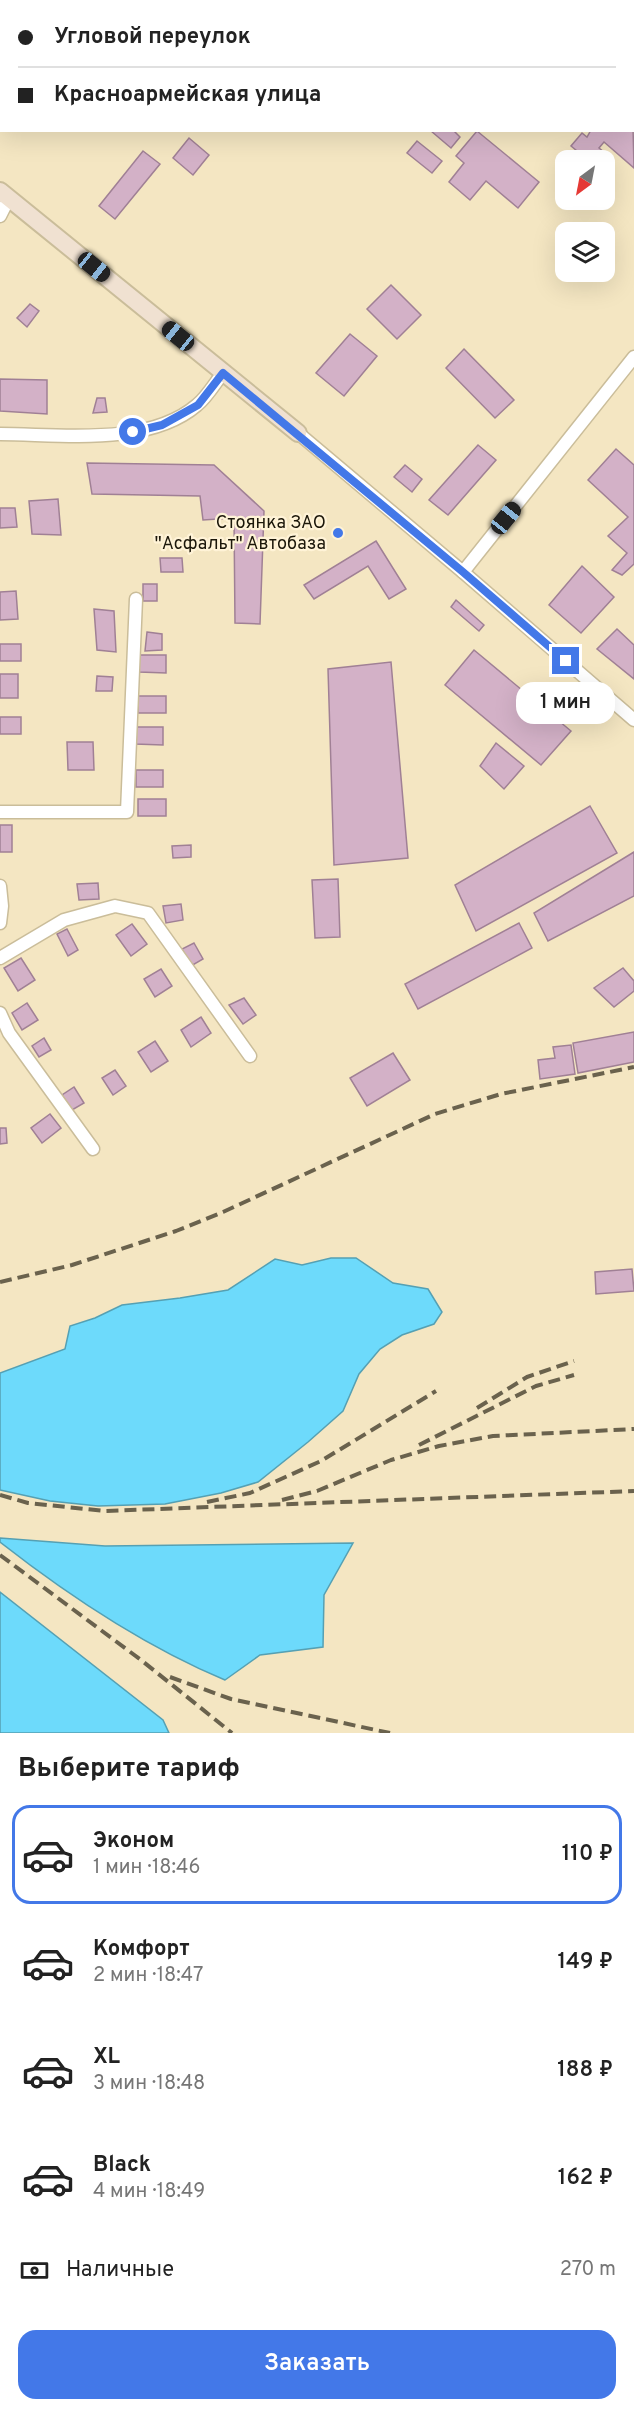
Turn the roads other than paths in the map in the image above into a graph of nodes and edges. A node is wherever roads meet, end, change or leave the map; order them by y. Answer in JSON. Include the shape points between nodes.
{"nodes":[{"id":1,"x":5,"y":195,"type":"edge"},
{"id":2,"x":0,"y":216,"type":"edge"},
{"id":3,"x":634,"y":357,"type":"edge"},
{"id":4,"x":223,"y":373,"type":"junction"},
{"id":5,"x":298,"y":433,"type":"joint"},
{"id":6,"x":0,"y":434,"type":"edge"},
{"id":7,"x":463,"y":572,"type":"junction"},
{"id":8,"x":136,"y":599,"type":"dead end"},
{"id":9,"x":634,"y":720,"type":"edge"},
{"id":10,"x":0,"y":812,"type":"edge"},
{"id":11,"x":0,"y":886,"type":"edge"},
{"id":12,"x":0,"y":923,"type":"edge"},
{"id":13,"x":0,"y":958,"type":"edge"},
{"id":14,"x":0,"y":1013,"type":"edge"},
{"id":15,"x":250,"y":1056,"type":"dead end"},
{"id":16,"x":93,"y":1149,"type":"dead end"}],
"edges":[{"from":1,"to":2,"type":"street"},
{"from":1,"to":4,"type":"street"},
{"from":3,"to":7,"type":"street"},
{"from":4,"to":5,"type":"street"},
{"from":4,"to":6,"type":"street","via":[[198,405],[162,425],[96,435]]},
{"from":5,"to":7,"type":"street"},
{"from":7,"to":9,"type":"street"},
{"from":8,"to":10,"type":"street","via":[[128,812]]},
{"from":11,"to":12,"type":"street"},
{"from":13,"to":15,"type":"street","via":[[64,920],[115,906],[148,913]]},
{"from":14,"to":16,"type":"street","via":[[9,1033]]}]}
